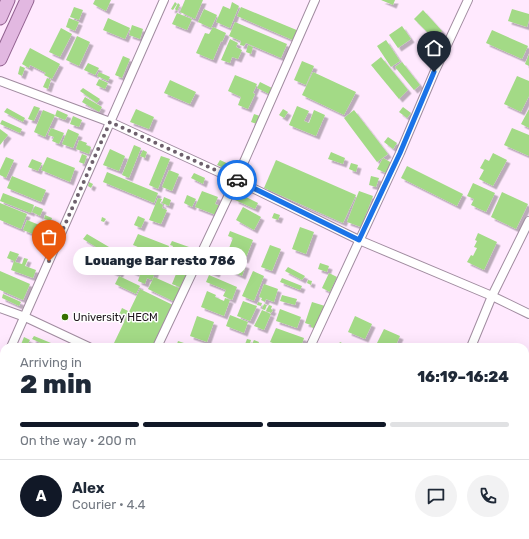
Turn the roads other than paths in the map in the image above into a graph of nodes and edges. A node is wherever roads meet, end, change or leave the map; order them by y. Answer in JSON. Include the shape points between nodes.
{"nodes":[{"id":1,"x":8,"y":0,"type":"edge"},
{"id":2,"x":27,"y":0,"type":"edge"},
{"id":3,"x":164,"y":0,"type":"edge"},
{"id":4,"x":315,"y":0,"type":"edge"},
{"id":5,"x":468,"y":0,"type":"edge"},
{"id":6,"x":0,"y":18,"type":"edge"},
{"id":7,"x":0,"y":59,"type":"edge"},
{"id":8,"x":0,"y":81,"type":"edge"},
{"id":9,"x":110,"y":122,"type":"junction"},
{"id":10,"x":236,"y":180,"type":"junction"},
{"id":11,"x":529,"y":221,"type":"edge"},
{"id":12,"x":359,"y":240,"type":"junction"},
{"id":13,"x":492,"y":296,"type":"junction"},
{"id":14,"x":0,"y":308,"type":"edge"},
{"id":15,"x":529,"y":314,"type":"edge"},
{"id":16,"x":25,"y":317,"type":"junction"},
{"id":17,"x":13,"y":343,"type":"edge"},
{"id":18,"x":80,"y":343,"type":"edge"},
{"id":19,"x":159,"y":343,"type":"edge"},
{"id":20,"x":312,"y":343,"type":"edge"},
{"id":21,"x":473,"y":343,"type":"edge"}],
"edges":[{"from":1,"to":6,"type":"main road"},
{"from":2,"to":7,"type":"main road"},
{"from":3,"to":9,"type":"street"},
{"from":4,"to":10,"type":"street"},
{"from":5,"to":12,"type":"street"},
{"from":8,"to":9,"type":"street"},
{"from":9,"to":10,"type":"street"},
{"from":9,"to":16,"type":"street"},
{"from":10,"to":12,"type":"street"},
{"from":10,"to":19,"type":"street"},
{"from":11,"to":13,"type":"street"},
{"from":12,"to":13,"type":"street"},
{"from":12,"to":20,"type":"street"},
{"from":13,"to":15,"type":"street"},
{"from":13,"to":21,"type":"street"},
{"from":14,"to":16,"type":"street"},
{"from":16,"to":17,"type":"street"},
{"from":16,"to":18,"type":"street"}]}
